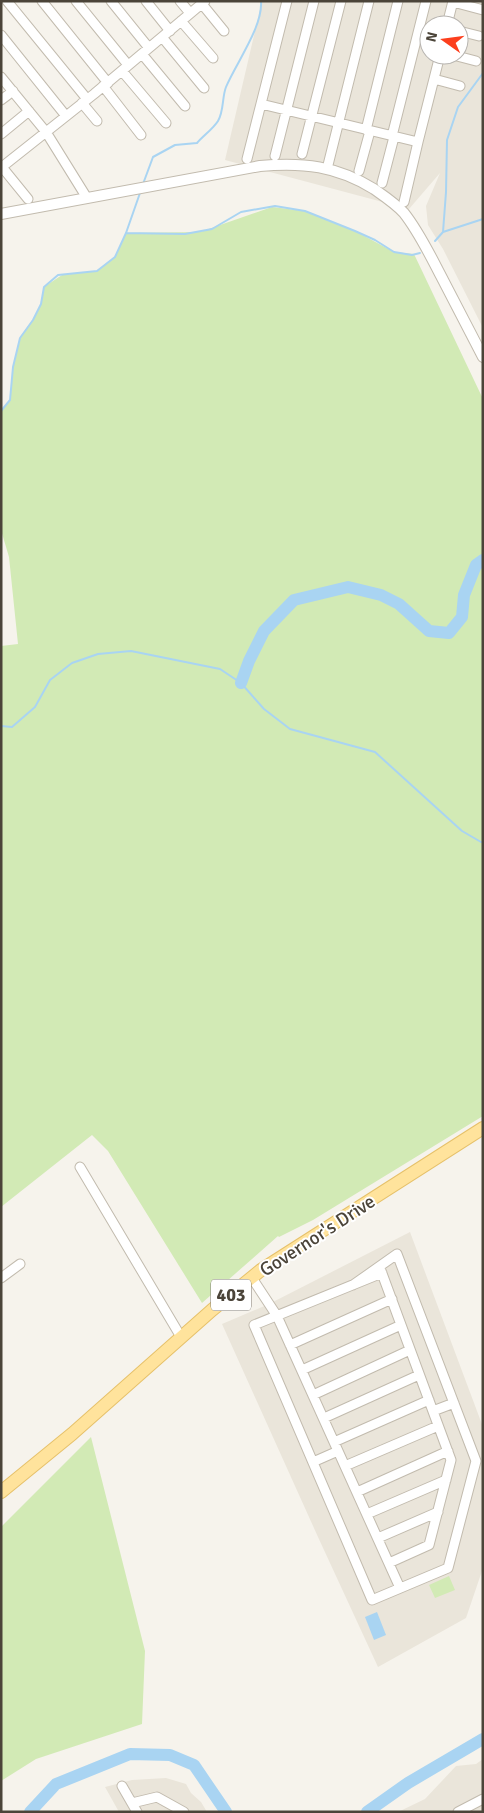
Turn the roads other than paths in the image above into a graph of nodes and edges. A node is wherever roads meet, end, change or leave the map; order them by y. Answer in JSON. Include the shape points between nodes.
{"nodes":[{"id":1,"x":7,"y":1,"type":"edge"},
{"id":2,"x":42,"y":1,"type":"edge"},
{"id":3,"x":76,"y":1,"type":"edge"},
{"id":4,"x":112,"y":1,"type":"edge"},
{"id":5,"x":146,"y":1,"type":"edge"},
{"id":6,"x":180,"y":1,"type":"edge"},
{"id":7,"x":286,"y":1,"type":"edge"},
{"id":8,"x":314,"y":1,"type":"edge"},
{"id":9,"x":341,"y":1,"type":"edge"},
{"id":10,"x":369,"y":1,"type":"edge"},
{"id":11,"x":398,"y":1,"type":"edge"},
{"id":12,"x":426,"y":1,"type":"edge"},
{"id":13,"x":203,"y":2,"type":"edge"},
{"id":14,"x":453,"y":2,"type":"edge"},
{"id":15,"x":483,"y":10,"type":"edge"},
{"id":16,"x":190,"y":14,"type":"junction"},
{"id":17,"x":450,"y":15,"type":"edge"},
{"id":18,"x":181,"y":21,"type":"junction"},
{"id":19,"x":170,"y":30,"type":"junction"},
{"id":20,"x":224,"y":31,"type":"dead end"},
{"id":21,"x":469,"y":33,"type":"edge"},
{"id":22,"x":1,"y":35,"type":"edge"},
{"id":23,"x":479,"y":36,"type":"dead end"},
{"id":24,"x":162,"y":37,"type":"junction"},
{"id":25,"x":149,"y":48,"type":"junction"},
{"id":26,"x":142,"y":54,"type":"junction"},
{"id":27,"x":213,"y":58,"type":"dead end"},
{"id":28,"x":469,"y":59,"type":"edge"},
{"id":29,"x":476,"y":61,"type":"dead end"},
{"id":30,"x":438,"y":65,"type":"edge"},
{"id":31,"x":125,"y":68,"type":"junction"},
{"id":32,"x":1,"y":77,"type":"edge"},
{"id":33,"x":434,"y":79,"type":"junction"},
{"id":34,"x":105,"y":84,"type":"junction"},
{"id":35,"x":460,"y":86,"type":"dead end"},
{"id":36,"x":204,"y":88,"type":"dead end"},
{"id":37,"x":13,"y":91,"type":"junction"},
{"id":38,"x":1,"y":100,"type":"edge"},
{"id":39,"x":85,"y":101,"type":"junction"},
{"id":40,"x":261,"y":104,"type":"junction"},
{"id":41,"x":185,"y":106,"type":"dead end"},
{"id":42,"x":29,"y":110,"type":"junction"},
{"id":43,"x":286,"y":110,"type":"junction"},
{"id":44,"x":66,"y":116,"type":"junction"},
{"id":45,"x":312,"y":116,"type":"junction"},
{"id":46,"x":97,"y":122,"type":"dead end"},
{"id":47,"x":166,"y":123,"type":"dead end"},
{"id":48,"x":338,"y":123,"type":"junction"},
{"id":49,"x":368,"y":130,"type":"junction"},
{"id":50,"x":46,"y":132,"type":"junction"},
{"id":51,"x":1,"y":134,"type":"edge"},
{"id":52,"x":141,"y":135,"type":"dead end"},
{"id":53,"x":393,"y":136,"type":"junction"},
{"id":54,"x":418,"y":142,"type":"junction"},
{"id":55,"x":302,"y":154,"type":"dead end"},
{"id":56,"x":275,"y":156,"type":"dead end"},
{"id":57,"x":247,"y":159,"type":"dead end"},
{"id":58,"x":2,"y":167,"type":"edge"},
{"id":59,"x":327,"y":169,"type":"junction"},
{"id":60,"x":359,"y":171,"type":"dead end"},
{"id":61,"x":382,"y":183,"type":"dead end"},
{"id":62,"x":92,"y":197,"type":"junction"},
{"id":63,"x":28,"y":200,"type":"dead end"},
{"id":64,"x":404,"y":202,"type":"dead end"},
{"id":65,"x":1,"y":214,"type":"edge"},
{"id":66,"x":483,"y":358,"type":"edge"},
{"id":67,"x":483,"y":1128,"type":"edge"},
{"id":68,"x":80,"y":1167,"type":"dead end"},
{"id":69,"x":20,"y":1264,"type":"dead end"},
{"id":70,"x":381,"y":1269,"type":"junction"},
{"id":71,"x":1,"y":1278,"type":"edge"},
{"id":72,"x":252,"y":1278,"type":"junction"},
{"id":73,"x":392,"y":1300,"type":"junction"},
{"id":74,"x":277,"y":1316,"type":"junction"},
{"id":75,"x":401,"y":1325,"type":"junction"},
{"id":76,"x":181,"y":1337,"type":"junction"},
{"id":77,"x":290,"y":1345,"type":"junction"},
{"id":78,"x":410,"y":1350,"type":"junction"},
{"id":79,"x":302,"y":1370,"type":"junction"},
{"id":80,"x":420,"y":1375,"type":"junction"},
{"id":81,"x":313,"y":1395,"type":"junction"},
{"id":82,"x":429,"y":1400,"type":"junction"},
{"id":83,"x":454,"y":1403,"type":"junction"},
{"id":84,"x":433,"y":1411,"type":"junction"},
{"id":85,"x":324,"y":1418,"type":"junction"},
{"id":86,"x":438,"y":1426,"type":"junction"},
{"id":87,"x":336,"y":1446,"type":"junction"},
{"id":88,"x":448,"y":1451,"type":"junction"},
{"id":89,"x":313,"y":1462,"type":"junction"},
{"id":90,"x":345,"y":1466,"type":"junction"},
{"id":91,"x":446,"y":1480,"type":"junction"},
{"id":92,"x":1,"y":1492,"type":"edge"},
{"id":93,"x":357,"y":1492,"type":"junction"},
{"id":94,"x":438,"y":1512,"type":"junction"},
{"id":95,"x":367,"y":1514,"type":"junction"},
{"id":96,"x":378,"y":1538,"type":"junction"},
{"id":97,"x":389,"y":1564,"type":"junction"},
{"id":98,"x":400,"y":1588,"type":"junction"},
{"id":99,"x":122,"y":1786,"type":"dead end"},
{"id":100,"x":483,"y":1799,"type":"edge"},
{"id":101,"x":132,"y":1803,"type":"junction"},
{"id":102,"x":460,"y":1811,"type":"edge"},
{"id":103,"x":137,"y":1812,"type":"edge"},
{"id":104,"x":184,"y":1812,"type":"edge"}],
"edges":[{"from":1,"to":39,"type":"street"},
{"from":2,"to":34,"type":"street"},
{"from":3,"to":31,"type":"street"},
{"from":4,"to":25,"type":"street"},
{"from":5,"to":19,"type":"street"},
{"from":6,"to":16,"type":"street"},
{"from":7,"to":40,"type":"street"},
{"from":8,"to":43,"type":"street"},
{"from":9,"to":45,"type":"street"},
{"from":10,"to":48,"type":"street"},
{"from":11,"to":49,"type":"street"},
{"from":12,"to":53,"type":"street"},
{"from":13,"to":16,"type":"street"},
{"from":13,"to":20,"type":"street"},
{"from":14,"to":15,"type":"street"},
{"from":14,"to":17,"type":"street"},
{"from":16,"to":18,"type":"street"},
{"from":18,"to":19,"type":"street"},
{"from":18,"to":27,"type":"street"},
{"from":19,"to":24,"type":"street"},
{"from":21,"to":23,"type":"street"},
{"from":22,"to":44,"type":"street"},
{"from":24,"to":25,"type":"street"},
{"from":24,"to":36,"type":"street"},
{"from":25,"to":26,"type":"street"},
{"from":26,"to":31,"type":"street"},
{"from":26,"to":41,"type":"street"},
{"from":28,"to":29,"type":"street"},
{"from":30,"to":33,"type":"street"},
{"from":31,"to":34,"type":"street"},
{"from":31,"to":47,"type":"street"},
{"from":32,"to":37,"type":"street"},
{"from":33,"to":35,"type":"street"},
{"from":33,"to":54,"type":"street"},
{"from":34,"to":39,"type":"street"},
{"from":34,"to":52,"type":"street"},
{"from":37,"to":38,"type":"street"},
{"from":37,"to":42,"type":"street"},
{"from":39,"to":44,"type":"street"},
{"from":39,"to":46,"type":"street"},
{"from":40,"to":43,"type":"street"},
{"from":40,"to":57,"type":"street"},
{"from":42,"to":50,"type":"street"},
{"from":42,"to":51,"type":"street"},
{"from":43,"to":45,"type":"street"},
{"from":43,"to":56,"type":"street"},
{"from":44,"to":50,"type":"street"},
{"from":45,"to":48,"type":"street"},
{"from":45,"to":55,"type":"street"},
{"from":48,"to":49,"type":"street"},
{"from":48,"to":59,"type":"street"},
{"from":49,"to":53,"type":"street"},
{"from":49,"to":60,"type":"street"},
{"from":50,"to":58,"type":"street"},
{"from":50,"to":62,"type":"street"},
{"from":53,"to":54,"type":"street"},
{"from":53,"to":61,"type":"street"},
{"from":54,"to":64,"type":"street"},
{"from":58,"to":63,"type":"street"},
{"from":59,"to":62,"type":"street","via":[[312,165],[260,166]]},
{"from":59,"to":66,"type":"street","via":[[364,183],[403,212],[429,253]]},
{"from":62,"to":65,"type":"street"},
{"from":67,"to":72,"type":"main road","name":"Governor's Drive","number":"403"},
{"from":68,"to":76,"type":"street"},
{"from":69,"to":71,"type":"street"},
{"from":70,"to":73,"type":"street"},
{"from":70,"to":74,"type":"street","via":[[352,1285]]},
{"from":70,"to":83,"type":"street","via":[[397,1254]]},
{"from":72,"to":74,"type":"street"},
{"from":72,"to":76,"type":"main road","name":"Governor's Drive","number":"403"},
{"from":73,"to":75,"type":"street"},
{"from":73,"to":77,"type":"street"},
{"from":74,"to":77,"type":"street"},
{"from":74,"to":89,"type":"street","via":[[254,1325]]},
{"from":75,"to":78,"type":"street"},
{"from":75,"to":79,"type":"street"},
{"from":76,"to":92,"type":"main road","name":"Governor's Drive","number":"403"},
{"from":77,"to":79,"type":"street"},
{"from":78,"to":80,"type":"street"},
{"from":78,"to":81,"type":"street"},
{"from":79,"to":81,"type":"street"},
{"from":80,"to":82,"type":"street"},
{"from":80,"to":85,"type":"street"},
{"from":81,"to":85,"type":"street"},
{"from":82,"to":84,"type":"street"},
{"from":82,"to":87,"type":"street"},
{"from":83,"to":84,"type":"street"},
{"from":83,"to":98,"type":"street","via":[[476,1461],[448,1568]]},
{"from":84,"to":86,"type":"street"},
{"from":85,"to":87,"type":"street"},
{"from":86,"to":88,"type":"street"},
{"from":86,"to":90,"type":"street"},
{"from":87,"to":89,"type":"street"},
{"from":87,"to":90,"type":"street"},
{"from":88,"to":91,"type":"street","via":[[451,1460]]},
{"from":88,"to":93,"type":"street"},
{"from":89,"to":98,"type":"street","via":[[372,1600]]},
{"from":90,"to":93,"type":"street"},
{"from":91,"to":94,"type":"street"},
{"from":91,"to":95,"type":"street"},
{"from":93,"to":95,"type":"street"},
{"from":94,"to":96,"type":"street"},
{"from":94,"to":97,"type":"street","via":[[429,1546]]},
{"from":95,"to":96,"type":"street"},
{"from":96,"to":97,"type":"street"},
{"from":97,"to":98,"type":"street"},
{"from":99,"to":101,"type":"street"},
{"from":100,"to":102,"type":"street"},
{"from":101,"to":103,"type":"street"},
{"from":101,"to":104,"type":"street","via":[[157,1798]]}]}
